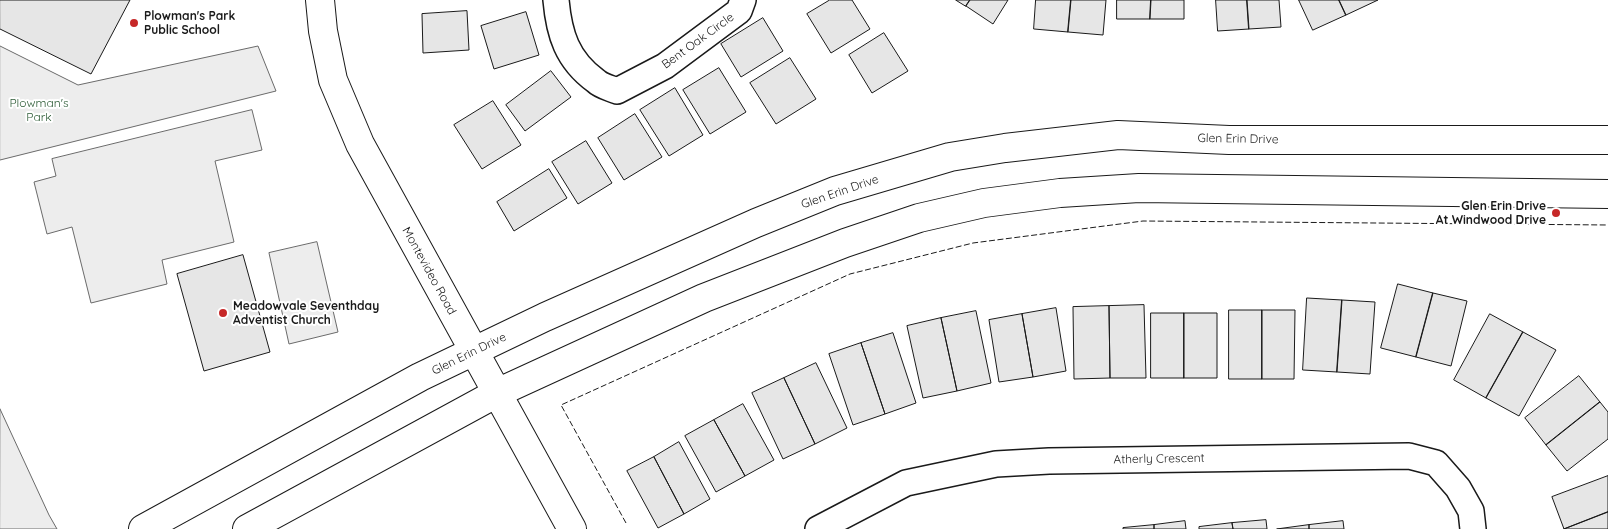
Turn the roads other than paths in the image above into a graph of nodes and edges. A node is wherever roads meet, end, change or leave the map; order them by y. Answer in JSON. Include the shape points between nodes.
{"nodes":[{"id":1,"x":320,"y":0,"type":"edge"},
{"id":2,"x":556,"y":0,"type":"edge"},
{"id":3,"x":743,"y":0,"type":"edge"},
{"id":4,"x":1608,"y":140,"type":"edge"},
{"id":5,"x":1608,"y":194,"type":"edge"},
{"id":6,"x":474,"y":350,"type":"junction"},
{"id":7,"x":497,"y":393,"type":"junction"},
{"id":8,"x":143,"y":529,"type":"edge"},
{"id":9,"x":247,"y":529,"type":"edge"},
{"id":10,"x":572,"y":529,"type":"edge"},
{"id":11,"x":818,"y":529,"type":"edge"},
{"id":12,"x":1473,"y":529,"type":"edge"}],
"edges":[{"from":1,"to":6,"type":"street","name":"Montevideo Road","via":[[333,80],[360,144]]},
{"from":2,"to":3,"type":"street","name":"Bent Oak Circle","via":[[558,25],[571,57],[596,82],[617,91],[664,66],[739,11]]},
{"from":4,"to":6,"type":"street","name":"Glen Erin Drive","via":[[1229,140],[1118,135],[950,157],[836,191],[756,223]]},
{"from":5,"to":7,"type":"street","via":[[1140,188],[1060,193],[984,203],[919,218],[784,266],[704,298]]},
{"from":6,"to":7,"type":"street","name":"Montevideo Road"},
{"from":6,"to":8,"type":"street","name":"Glen Erin Drive"},
{"from":7,"to":9,"type":"street"},
{"from":7,"to":10,"type":"street","name":"Montevideo Road"},
{"from":11,"to":12,"type":"street","name":"Atherly Crescent","via":[[906,483],[996,464],[1409,456],[1436,463],[1458,488],[1471,511]]}]}
